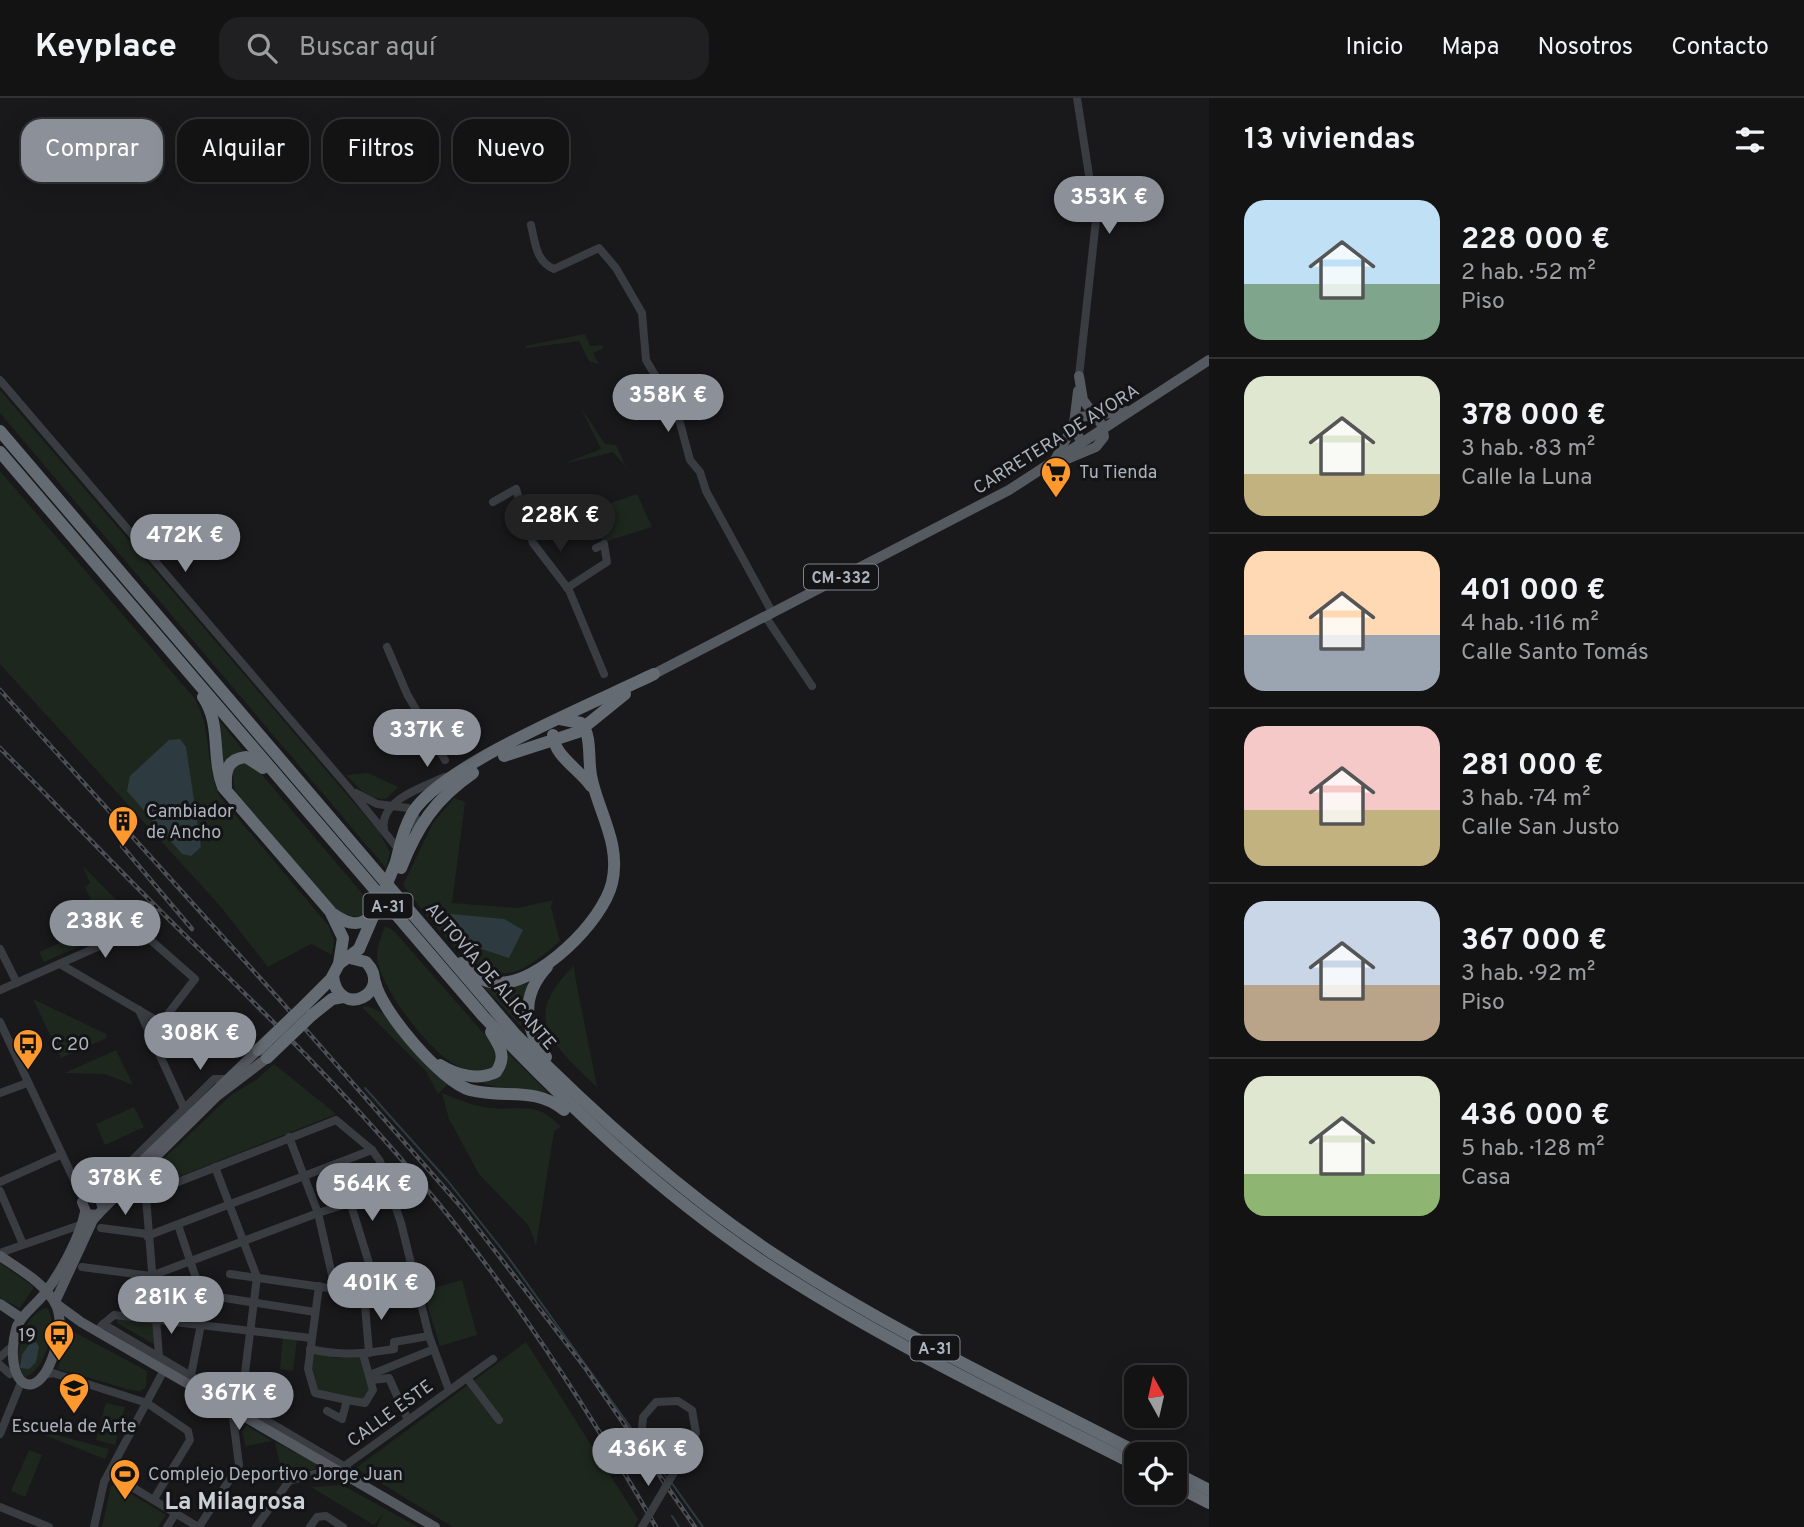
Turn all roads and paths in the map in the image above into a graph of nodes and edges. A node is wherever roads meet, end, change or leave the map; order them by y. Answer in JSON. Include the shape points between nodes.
{"nodes":[{"id":1,"x":1077,"y":98,"type":"edge"},
{"id":2,"x":530,"y":225,"type":"dead end"},
{"id":3,"x":1209,"y":360,"type":"edge"},
{"id":4,"x":1079,"y":376,"type":"junction"},
{"id":5,"x":0,"y":380,"type":"edge"},
{"id":6,"x":1143,"y":404,"type":"junction"},
{"id":7,"x":1093,"y":414,"type":"junction"},
{"id":8,"x":1074,"y":424,"type":"junction"},
{"id":9,"x":1104,"y":429,"type":"junction"},
{"id":10,"x":0,"y":432,"type":"edge"},
{"id":11,"x":1082,"y":443,"type":"junction"},
{"id":12,"x":0,"y":452,"type":"edge"},
{"id":13,"x":1053,"y":462,"type":"junction"},
{"id":14,"x":1041,"y":470,"type":"junction"},
{"id":15,"x":494,"y":502,"type":"dead end"},
{"id":16,"x":596,"y":548,"type":"dead end"},
{"id":17,"x":567,"y":588,"type":"junction"},
{"id":18,"x":768,"y":614,"type":"junction"},
{"id":19,"x":387,"y":647,"type":"dead end"},
{"id":20,"x":186,"y":670,"type":"junction"},
{"id":21,"x":604,"y":674,"type":"dead end"},
{"id":22,"x":654,"y":674,"type":"junction"},
{"id":23,"x":812,"y":686,"type":"dead end"},
{"id":24,"x":603,"y":712,"type":"junction"},
{"id":25,"x":560,"y":719,"type":"junction"},
{"id":26,"x":586,"y":728,"type":"junction"},
{"id":27,"x":554,"y":741,"type":"junction"},
{"id":28,"x":518,"y":750,"type":"junction"},
{"id":29,"x":588,"y":750,"type":"junction"},
{"id":30,"x":561,"y":755,"type":"junction"},
{"id":31,"x":445,"y":760,"type":"dead end"},
{"id":32,"x":476,"y":762,"type":"junction"},
{"id":33,"x":348,"y":787,"type":"junction"},
{"id":34,"x":226,"y":790,"type":"junction"},
{"id":35,"x":597,"y":795,"type":"junction"},
{"id":36,"x":293,"y":796,"type":"junction"},
{"id":37,"x":393,"y":804,"type":"junction"},
{"id":38,"x":413,"y":812,"type":"junction"},
{"id":39,"x":416,"y":830,"type":"junction"},
{"id":40,"x":395,"y":847,"type":"junction"},
{"id":41,"x":330,"y":911,"type":"junction"},
{"id":42,"x":378,"y":914,"type":"junction"},
{"id":43,"x":432,"y":936,"type":"junction"},
{"id":44,"x":0,"y":948,"type":"edge"},
{"id":45,"x":561,"y":952,"type":"junction"},
{"id":46,"x":60,"y":964,"type":"junction"},
{"id":47,"x":341,"y":966,"type":"junction"},
{"id":48,"x":374,"y":976,"type":"junction"},
{"id":49,"x":17,"y":983,"type":"junction"},
{"id":50,"x":0,"y":990,"type":"edge"},
{"id":51,"x":343,"y":997,"type":"junction"},
{"id":52,"x":359,"y":999,"type":"junction"},
{"id":53,"x":139,"y":1010,"type":"junction"},
{"id":54,"x":308,"y":1011,"type":"junction"},
{"id":55,"x":388,"y":1011,"type":"junction"},
{"id":56,"x":483,"y":1016,"type":"junction"},
{"id":57,"x":0,"y":1022,"type":"edge"},
{"id":58,"x":162,"y":1023,"type":"junction"},
{"id":59,"x":151,"y":1036,"type":"junction"},
{"id":60,"x":423,"y":1051,"type":"junction"},
{"id":61,"x":263,"y":1054,"type":"junction"},
{"id":62,"x":226,"y":1079,"type":"junction"},
{"id":63,"x":562,"y":1080,"type":"junction"},
{"id":64,"x":27,"y":1083,"type":"junction"},
{"id":65,"x":0,"y":1093,"type":"edge"},
{"id":66,"x":184,"y":1108,"type":"junction"},
{"id":67,"x":597,"y":1131,"type":"junction"},
{"id":68,"x":289,"y":1137,"type":"junction"},
{"id":69,"x":372,"y":1150,"type":"junction"},
{"id":70,"x":60,"y":1156,"type":"junction"},
{"id":71,"x":338,"y":1163,"type":"junction"},
{"id":72,"x":147,"y":1165,"type":"junction"},
{"id":73,"x":215,"y":1167,"type":"junction"},
{"id":74,"x":304,"y":1176,"type":"junction"},
{"id":75,"x":134,"y":1178,"type":"junction"},
{"id":76,"x":0,"y":1182,"type":"edge"},
{"id":77,"x":145,"y":1185,"type":"junction"},
{"id":78,"x":390,"y":1190,"type":"junction"},
{"id":79,"x":0,"y":1191,"type":"edge"},
{"id":80,"x":96,"y":1195,"type":"junction"},
{"id":81,"x":145,"y":1195,"type":"junction"},
{"id":82,"x":83,"y":1199,"type":"junction"},
{"id":83,"x":351,"y":1202,"type":"junction"},
{"id":84,"x":230,"y":1205,"type":"junction"},
{"id":85,"x":85,"y":1212,"type":"junction"},
{"id":86,"x":100,"y":1212,"type":"junction"},
{"id":87,"x":318,"y":1213,"type":"junction"},
{"id":88,"x":80,"y":1225,"type":"junction"},
{"id":89,"x":178,"y":1225,"type":"junction"},
{"id":90,"x":101,"y":1228,"type":"dead end"},
{"id":91,"x":147,"y":1235,"type":"junction"},
{"id":92,"x":244,"y":1242,"type":"junction"},
{"id":93,"x":23,"y":1244,"type":"junction"},
{"id":94,"x":0,"y":1254,"type":"edge"},
{"id":95,"x":191,"y":1262,"type":"junction"},
{"id":96,"x":82,"y":1267,"type":"dead end"},
{"id":97,"x":230,"y":1274,"type":"dead end"},
{"id":98,"x":152,"y":1276,"type":"junction"},
{"id":99,"x":257,"y":1277,"type":"junction"},
{"id":100,"x":320,"y":1286,"type":"junction"},
{"id":101,"x":335,"y":1288,"type":"junction"},
{"id":102,"x":416,"y":1289,"type":"junction"},
{"id":103,"x":378,"y":1292,"type":"junction"},
{"id":104,"x":364,"y":1293,"type":"junction"},
{"id":105,"x":50,"y":1299,"type":"junction"},
{"id":106,"x":255,"y":1303,"type":"junction"},
{"id":107,"x":0,"y":1304,"type":"edge"},
{"id":108,"x":315,"y":1312,"type":"junction"},
{"id":109,"x":22,"y":1318,"type":"junction"},
{"id":110,"x":155,"y":1319,"type":"junction"},
{"id":111,"x":80,"y":1322,"type":"junction"},
{"id":112,"x":201,"y":1324,"type":"junction"},
{"id":113,"x":60,"y":1325,"type":"junction"},
{"id":114,"x":100,"y":1328,"type":"junction"},
{"id":115,"x":251,"y":1331,"type":"junction"},
{"id":116,"x":429,"y":1336,"type":"junction"},
{"id":117,"x":311,"y":1338,"type":"junction"},
{"id":118,"x":9,"y":1349,"type":"junction"},
{"id":119,"x":310,"y":1349,"type":"junction"},
{"id":120,"x":434,"y":1349,"type":"junction"},
{"id":121,"x":366,"y":1354,"type":"junction"},
{"id":122,"x":159,"y":1356,"type":"junction"},
{"id":123,"x":0,"y":1357,"type":"edge"},
{"id":124,"x":493,"y":1359,"type":"dead end"},
{"id":125,"x":0,"y":1365,"type":"edge"},
{"id":126,"x":164,"y":1370,"type":"junction"},
{"id":127,"x":48,"y":1371,"type":"junction"},
{"id":128,"x":10,"y":1374,"type":"junction"},
{"id":129,"x":191,"y":1375,"type":"junction"},
{"id":130,"x":371,"y":1378,"type":"junction"},
{"id":131,"x":467,"y":1378,"type":"junction"},
{"id":132,"x":20,"y":1385,"type":"junction"},
{"id":133,"x":449,"y":1390,"type":"junction"},
{"id":134,"x":346,"y":1400,"type":"junction"},
{"id":135,"x":147,"y":1403,"type":"junction"},
{"id":136,"x":237,"y":1408,"type":"junction"},
{"id":137,"x":327,"y":1411,"type":"dead end"},
{"id":138,"x":408,"y":1420,"type":"junction"},
{"id":139,"x":499,"y":1420,"type":"dead end"},
{"id":140,"x":642,"y":1429,"type":"dead end"},
{"id":141,"x":0,"y":1434,"type":"edge"},
{"id":142,"x":1124,"y":1446,"type":"edge"},
{"id":143,"x":1124,"y":1459,"type":"edge"},
{"id":144,"x":346,"y":1465,"type":"junction"},
{"id":145,"x":330,"y":1468,"type":"junction"},
{"id":146,"x":109,"y":1473,"type":"junction"},
{"id":147,"x":349,"y":1478,"type":"junction"},
{"id":148,"x":1187,"y":1479,"type":"edge"},
{"id":149,"x":1209,"y":1490,"type":"edge"},
{"id":150,"x":1187,"y":1492,"type":"edge"},
{"id":151,"x":153,"y":1499,"type":"junction"},
{"id":152,"x":1209,"y":1503,"type":"edge"},
{"id":153,"x":0,"y":1507,"type":"edge"},
{"id":154,"x":176,"y":1513,"type":"junction"},
{"id":155,"x":49,"y":1527,"type":"edge"},
{"id":156,"x":94,"y":1527,"type":"edge"},
{"id":157,"x":167,"y":1527,"type":"edge"},
{"id":158,"x":199,"y":1527,"type":"edge"},
{"id":159,"x":256,"y":1527,"type":"edge"},
{"id":160,"x":310,"y":1527,"type":"edge"},
{"id":161,"x":343,"y":1527,"type":"edge"},
{"id":162,"x":435,"y":1527,"type":"edge"},
{"id":163,"x":642,"y":1527,"type":"edge"}],
"edges":[{"from":1,"to":4,"type":"street","via":[[1096,220]]},
{"from":2,"to":18,"type":"street","via":[[541,261],[547,266],[554,269],[599,248],[616,268],[642,313],[646,360],[677,412],[690,460]]},
{"from":3,"to":6,"type":"main road","name":"CARRETERA DE AYORA","number":"CM-332"},
{"from":4,"to":7,"type":"main road","via":[[1083,400]]},
{"from":4,"to":8,"type":"main road","number":"CM-332"},
{"from":5,"to":33,"type":"street"},
{"from":6,"to":7,"type":"main road","number":"CM-332","via":[[1112,415]]},
{"from":6,"to":9,"type":"main road","name":"CARRETERA DE AYORA","number":"CM-332"},
{"from":7,"to":8,"type":"main road","number":"CM-332"},
{"from":7,"to":9,"type":"main road"},
{"from":8,"to":11,"type":"main road","number":"CM-332"},
{"from":8,"to":13,"type":"main road","number":"CM-332"},
{"from":9,"to":11,"type":"main road","name":"CARRETERA DE AYORA","number":"CM-332"},
{"from":9,"to":14,"type":"main road","number":"CM-332","via":[[1103,440],[1096,447]]},
{"from":10,"to":43,"type":"highway","name":"AUTOVÍA DE ALICANTE","number":"A-31"},
{"from":11,"to":13,"type":"main road","name":"CARRETERA DE AYORA","number":"CM-332"},
{"from":12,"to":20,"type":"highway","name":"AUTOVÍA DE ALICANTE","number":"A-31"},
{"from":13,"to":14,"type":"main road","name":"CARRETERA DE AYORA","number":"CM-332"},
{"from":14,"to":18,"type":"main road","name":"CARRETERA DE AYORA","number":"CM-332"},
{"from":15,"to":17,"type":"street","via":[[516,489],[533,543]]},
{"from":16,"to":17,"type":"street","via":[[604,544],[607,562]]},
{"from":17,"to":21,"type":"street"},
{"from":18,"to":22,"type":"main road","name":"CARRETERA DE AYORA","number":"CM-332"},
{"from":18,"to":23,"type":"street"},
{"from":19,"to":31,"type":"street","via":[[407,694]]},
{"from":20,"to":34,"type":"highway","via":[[210,709],[217,771]]},
{"from":20,"to":36,"type":"highway","name":"AUTOVÍA DE ALICANTE","number":"A-31"},
{"from":22,"to":24,"type":"highway"},
{"from":22,"to":25,"type":"highway"},
{"from":24,"to":26,"type":"highway"},
{"from":24,"to":29,"type":"highway"},
{"from":25,"to":26,"type":"highway","via":[[577,721]]},
{"from":25,"to":27,"type":"highway"},
{"from":25,"to":32,"type":"highway"},
{"from":26,"to":27,"type":"highway"},
{"from":26,"to":29,"type":"highway"},
{"from":27,"to":28,"type":"highway"},
{"from":27,"to":30,"type":"highway"},
{"from":28,"to":30,"type":"highway"},
{"from":28,"to":39,"type":"highway","via":[[468,776]]},
{"from":29,"to":30,"type":"highway"},
{"from":29,"to":35,"type":"highway"},
{"from":30,"to":35,"type":"highway"},
{"from":32,"to":37,"type":"street"},
{"from":32,"to":38,"type":"highway","via":[[432,790]]},
{"from":33,"to":37,"type":"street","via":[[370,802]]},
{"from":33,"to":40,"type":"street"},
{"from":34,"to":36,"type":"highway","via":[[229,764],[246,757]]},
{"from":34,"to":41,"type":"highway"},
{"from":35,"to":45,"type":"highway","via":[[613,845],[612,881],[591,923]]},
{"from":36,"to":56,"type":"highway","name":"AUTOVÍA DE ALICANTE","number":"A-31"},
{"from":37,"to":38,"type":"street"},
{"from":37,"to":40,"type":"street","via":[[384,815]]},
{"from":38,"to":39,"type":"street"},
{"from":38,"to":40,"type":"highway","number":"A-31"},
{"from":39,"to":40,"type":"highway"},
{"from":39,"to":40,"type":"street"},
{"from":40,"to":42,"type":"highway","number":"A-31","bridge":true},
{"from":41,"to":42,"type":"highway","via":[[350,924]]},
{"from":41,"to":47,"type":"highway","via":[[343,938]]},
{"from":42,"to":47,"type":"highway","number":"A-31","via":[[363,942]]},
{"from":42,"to":48,"type":"highway","via":[[371,938]]},
{"from":43,"to":45,"type":"highway","via":[[465,967],[494,983],[524,978]]},
{"from":43,"to":63,"type":"highway","name":"AUTOVÍA DE ALICANTE","number":"A-31","via":[[515,1034]]},
{"from":44,"to":49,"type":"street"},
{"from":45,"to":63,"type":"highway","via":[[532,987],[527,1020],[532,1036]]},
{"from":46,"to":49,"type":"street"},
{"from":46,"to":53,"type":"street"},
{"from":46,"to":58,"type":"street","via":[[138,929],[195,979]]},
{"from":47,"to":48,"type":"highway","via":[[366,962]]},
{"from":47,"to":51,"type":"highway","via":[[337,991]]},
{"from":47,"to":54,"type":"highway","number":"A-31"},
{"from":48,"to":52,"type":"highway","via":[[369,992]]},
{"from":48,"to":55,"type":"highway"},
{"from":49,"to":50,"type":"street"},
{"from":51,"to":52,"type":"highway"},
{"from":51,"to":54,"type":"highway","number":"A-31"},
{"from":52,"to":55,"type":"highway","via":[[376,1002]]},
{"from":53,"to":58,"type":"street"},
{"from":53,"to":59,"type":"street"},
{"from":54,"to":61,"type":"highway","number":"A-31","bridge":true},
{"from":55,"to":60,"type":"highway"},
{"from":56,"to":60,"type":"highway","via":[[502,1050],[496,1072],[482,1077],[457,1073]]},
{"from":56,"to":67,"type":"highway","name":"AUTOVÍA DE ALICANTE","number":"A-31"},
{"from":57,"to":64,"type":"street"},
{"from":58,"to":59,"type":"street"},
{"from":59,"to":66,"type":"street"},
{"from":60,"to":67,"type":"highway","via":[[454,1083],[473,1091],[543,1097]]},
{"from":61,"to":62,"type":"main road"},
{"from":61,"to":72,"type":"main road"},
{"from":62,"to":66,"type":"street","via":[[214,1079]]},
{"from":62,"to":80,"type":"main road","via":[[112,1190]]},
{"from":63,"to":142,"type":"highway","name":"AUTOVÍA DE ALICANTE","number":"A-31","via":[[683,1186],[809,1277]]},
{"from":64,"to":65,"type":"street"},
{"from":64,"to":70,"type":"street"},
{"from":66,"to":80,"type":"street"},
{"from":67,"to":143,"type":"highway","name":"AUTOVÍA DE ALICANTE","number":"A-31","via":[[664,1189],[794,1282]]},
{"from":68,"to":69,"type":"street","via":[[336,1120]]},
{"from":68,"to":73,"type":"street"},
{"from":68,"to":74,"type":"street"},
{"from":69,"to":71,"type":"street"},
{"from":69,"to":78,"type":"street"},
{"from":70,"to":76,"type":"street"},
{"from":70,"to":82,"type":"street"},
{"from":71,"to":74,"type":"street"},
{"from":71,"to":83,"type":"street"},
{"from":72,"to":75,"type":"main road"},
{"from":72,"to":77,"type":"street"},
{"from":73,"to":81,"type":"street"},
{"from":73,"to":84,"type":"street"},
{"from":74,"to":84,"type":"street"},
{"from":74,"to":87,"type":"street"},
{"from":75,"to":77,"type":"street"},
{"from":75,"to":86,"type":"main road"},
{"from":77,"to":81,"type":"street"},
{"from":78,"to":83,"type":"street"},
{"from":78,"to":102,"type":"street"},
{"from":79,"to":93,"type":"street"},
{"from":80,"to":82,"type":"main road"},
{"from":80,"to":86,"type":"main road"},
{"from":81,"to":91,"type":"street"},
{"from":82,"to":85,"type":"main road"},
{"from":83,"to":87,"type":"street"},
{"from":83,"to":103,"type":"street"},
{"from":84,"to":89,"type":"street"},
{"from":84,"to":92,"type":"street"},
{"from":85,"to":86,"type":"main road"},
{"from":85,"to":88,"type":"main road"},
{"from":86,"to":105,"type":"main road"},
{"from":87,"to":92,"type":"street"},
{"from":87,"to":101,"type":"street"},
{"from":88,"to":93,"type":"street"},
{"from":88,"to":105,"type":"main road"},
{"from":89,"to":91,"type":"street"},
{"from":89,"to":95,"type":"street"},
{"from":90,"to":91,"type":"street"},
{"from":91,"to":98,"type":"street"},
{"from":92,"to":95,"type":"street"},
{"from":92,"to":99,"type":"street"},
{"from":93,"to":94,"type":"street"},
{"from":94,"to":105,"type":"main road","via":[[33,1278]]},
{"from":95,"to":98,"type":"street"},
{"from":95,"to":106,"type":"street","via":[[200,1290],[207,1296]]},
{"from":96,"to":98,"type":"street"},
{"from":97,"to":99,"type":"street"},
{"from":98,"to":110,"type":"street"},
{"from":99,"to":100,"type":"street"},
{"from":99,"to":106,"type":"street"},
{"from":100,"to":101,"type":"street"},
{"from":100,"to":108,"type":"street"},
{"from":101,"to":104,"type":"street"},
{"from":102,"to":103,"type":"street"},
{"from":102,"to":116,"type":"street"},
{"from":103,"to":104,"type":"street"},
{"from":104,"to":121,"type":"street"},
{"from":105,"to":109,"type":"main road"},
{"from":105,"to":111,"type":"main road"},
{"from":105,"to":113,"type":"main road"},
{"from":106,"to":108,"type":"street"},
{"from":106,"to":115,"type":"street"},
{"from":107,"to":109,"type":"main road"},
{"from":108,"to":117,"type":"street"},
{"from":109,"to":118,"type":"main road"},
{"from":110,"to":112,"type":"street"},
{"from":110,"to":114,"type":"street","via":[[114,1315]]},
{"from":110,"to":122,"type":"street"},
{"from":111,"to":113,"type":"main road"},
{"from":111,"to":114,"type":"main road"},
{"from":112,"to":115,"type":"street"},
{"from":112,"to":129,"type":"street"},
{"from":113,"to":127,"type":"main road"},
{"from":114,"to":122,"type":"street"},
{"from":114,"to":126,"type":"main road"},
{"from":115,"to":117,"type":"street"},
{"from":115,"to":136,"type":"street"},
{"from":116,"to":120,"type":"street"},
{"from":116,"to":121,"type":"street","via":[[394,1342],[394,1349]]},
{"from":117,"to":119,"type":"street"},
{"from":118,"to":123,"type":"street"},
{"from":118,"to":128,"type":"main road"},
{"from":119,"to":121,"type":"street","via":[[337,1355]]},
{"from":119,"to":134,"type":"street","via":[[308,1376],[315,1392]]},
{"from":120,"to":130,"type":"street"},
{"from":120,"to":133,"type":"street"},
{"from":121,"to":130,"type":"street"},
{"from":122,"to":129,"type":"street"},
{"from":124,"to":131,"type":"street","name":"CALLE ESTE"},
{"from":125,"to":128,"type":"street"},
{"from":126,"to":135,"type":"street"},
{"from":126,"to":136,"type":"main road"},
{"from":127,"to":132,"type":"main road","via":[[33,1384]]},
{"from":127,"to":135,"type":"street"},
{"from":128,"to":132,"type":"main road"},
{"from":129,"to":136,"type":"street"},
{"from":130,"to":134,"type":"street","via":[[373,1390],[365,1403]]},
{"from":130,"to":138,"type":"street","via":[[389,1378]]},
{"from":131,"to":133,"type":"street","name":"CALLE ESTE"},
{"from":131,"to":139,"type":"street"},
{"from":132,"to":141,"type":"street"},
{"from":133,"to":138,"type":"street","name":"CALLE ESTE"},
{"from":134,"to":137,"type":"street","via":[[342,1419]]},
{"from":135,"to":146,"type":"street"},
{"from":135,"to":151,"type":"street","via":[[188,1431],[190,1440]]},
{"from":136,"to":144,"type":"street"},
{"from":136,"to":145,"type":"main road"},
{"from":136,"to":158,"type":"street","via":[[239,1465]]},
{"from":138,"to":144,"type":"street","name":"CALLE ESTE"},
{"from":140,"to":163,"type":"street","bridge":true,"via":[[638,1416],[664,1399],[692,1410],[696,1433]]},
{"from":144,"to":145,"type":"street","name":"CALLE ESTE"},
{"from":144,"to":147,"type":"street"},
{"from":145,"to":147,"type":"main road"},
{"from":145,"to":159,"type":"street","name":"CALLE ESTE","via":[[289,1481]]},
{"from":146,"to":151,"type":"street"},
{"from":146,"to":156,"type":"street"},
{"from":147,"to":162,"type":"main road"},
{"from":148,"to":149,"type":"highway"},
{"from":150,"to":152,"type":"highway"},
{"from":151,"to":154,"type":"street"},
{"from":153,"to":155,"type":"street"},
{"from":154,"to":157,"type":"street"},
{"from":154,"to":158,"type":"street"},
{"from":160,"to":161,"type":"street","via":[[317,1517],[326,1516]]}]}
